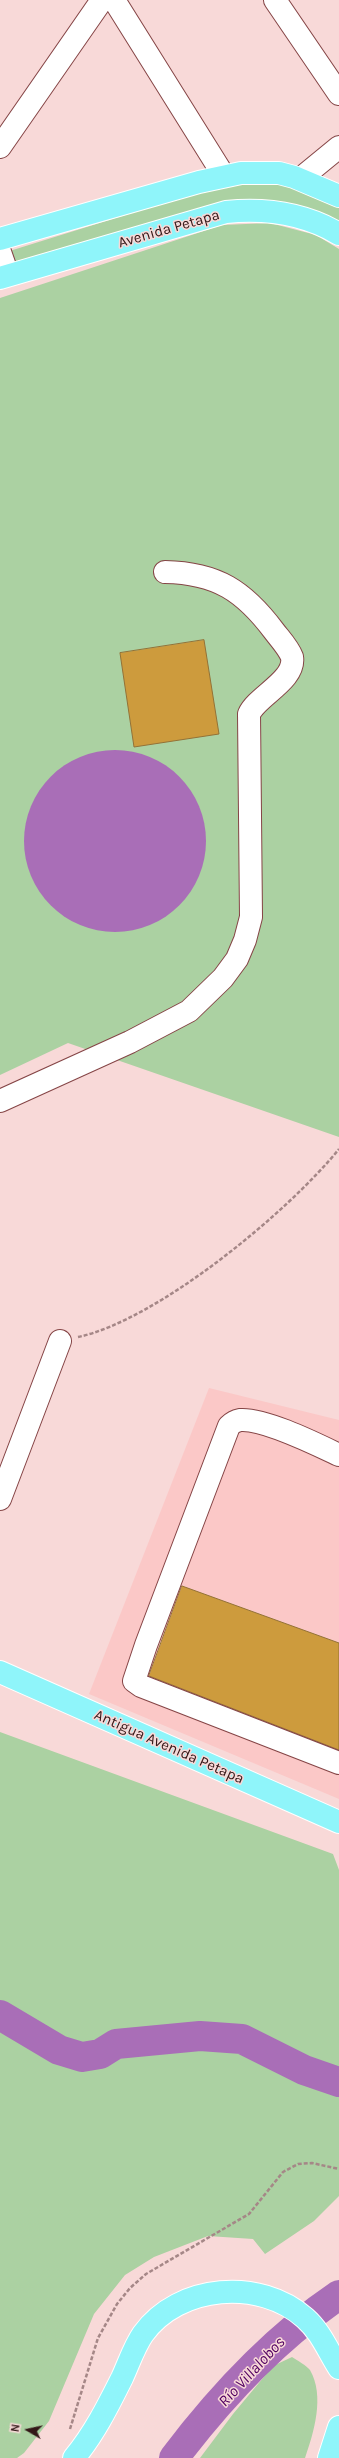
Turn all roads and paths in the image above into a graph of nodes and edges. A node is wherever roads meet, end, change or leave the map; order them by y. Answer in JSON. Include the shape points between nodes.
{"nodes":[{"id":1,"x":102,"y":0,"type":"edge"},
{"id":2,"x":114,"y":0,"type":"edge"},
{"id":3,"x":275,"y":0,"type":"edge"},
{"id":4,"x":339,"y":94,"type":"edge"},
{"id":5,"x":0,"y":147,"type":"edge"},
{"id":6,"x":339,"y":147,"type":"edge"},
{"id":7,"x":224,"y":176,"type":"junction"},
{"id":8,"x":300,"y":179,"type":"junction"},
{"id":9,"x":339,"y":196,"type":"edge"},
{"id":10,"x":339,"y":234,"type":"edge"},
{"id":11,"x":0,"y":239,"type":"edge"},
{"id":12,"x":0,"y":252,"type":"edge"},
{"id":13,"x":4,"y":276,"type":"edge"},
{"id":14,"x":165,"y":572,"type":"dead end"},
{"id":15,"x":0,"y":1102,"type":"edge"},
{"id":16,"x":339,"y":1149,"type":"edge"},
{"id":17,"x":60,"y":1341,"type":"joint"},
{"id":18,"x":339,"y":1455,"type":"edge"},
{"id":19,"x":0,"y":1499,"type":"edge"},
{"id":20,"x":0,"y":1672,"type":"edge"},
{"id":21,"x":339,"y":1763,"type":"edge"},
{"id":22,"x":339,"y":1822,"type":"edge"},
{"id":23,"x":339,"y":2169,"type":"edge"},
{"id":24,"x":338,"y":2366,"type":"edge"},
{"id":25,"x":339,"y":2427,"type":"edge"},
{"id":26,"x":70,"y":2430,"type":"dead end"},
{"id":27,"x":74,"y":2458,"type":"edge"},
{"id":28,"x":329,"y":2458,"type":"edge"}],
"edges":[{"from":1,"to":5,"type":"street"},
{"from":2,"to":7,"type":"street"},
{"from":3,"to":4,"type":"street"},
{"from":6,"to":8,"type":"street"},
{"from":7,"to":8,"type":"main road","via":[[259,172],[279,173]]},
{"from":7,"to":11,"type":"main road"},
{"from":8,"to":9,"type":"main road"},
{"from":10,"to":13,"type":"main road","name":"Avenida Petapa","via":[[311,220],[280,212],[226,212]]},
{"from":12,"to":13,"type":"street"},
{"from":14,"to":15,"type":"street","via":[[196,575],[238,592],[259,611],[292,657],[287,673],[249,714],[251,917],[245,940],[237,959],[223,978],[189,1011],[130,1042]]},
{"from":16,"to":17,"type":"path","via":[[324,1168],[280,1209],[212,1266],[153,1304],[101,1332]]},
{"from":17,"to":19,"type":"street"},
{"from":18,"to":21,"type":"street","via":[[263,1424],[241,1420],[229,1426],[134,1681],[141,1686]]},
{"from":20,"to":22,"type":"main road","name":"Antigua Avenida Petapa"},
{"from":23,"to":26,"type":"path","via":[[312,2163],[298,2164],[283,2172],[249,2214],[146,2274],[130,2288],[117,2304],[98,2338]]},
{"from":24,"to":27,"type":"main road","via":[[324,2340],[306,2318],[281,2302],[252,2294],[215,2293],[194,2297],[175,2306],[156,2320],[142,2336],[104,2413]]},
{"from":25,"to":28,"type":"main road"}]}
